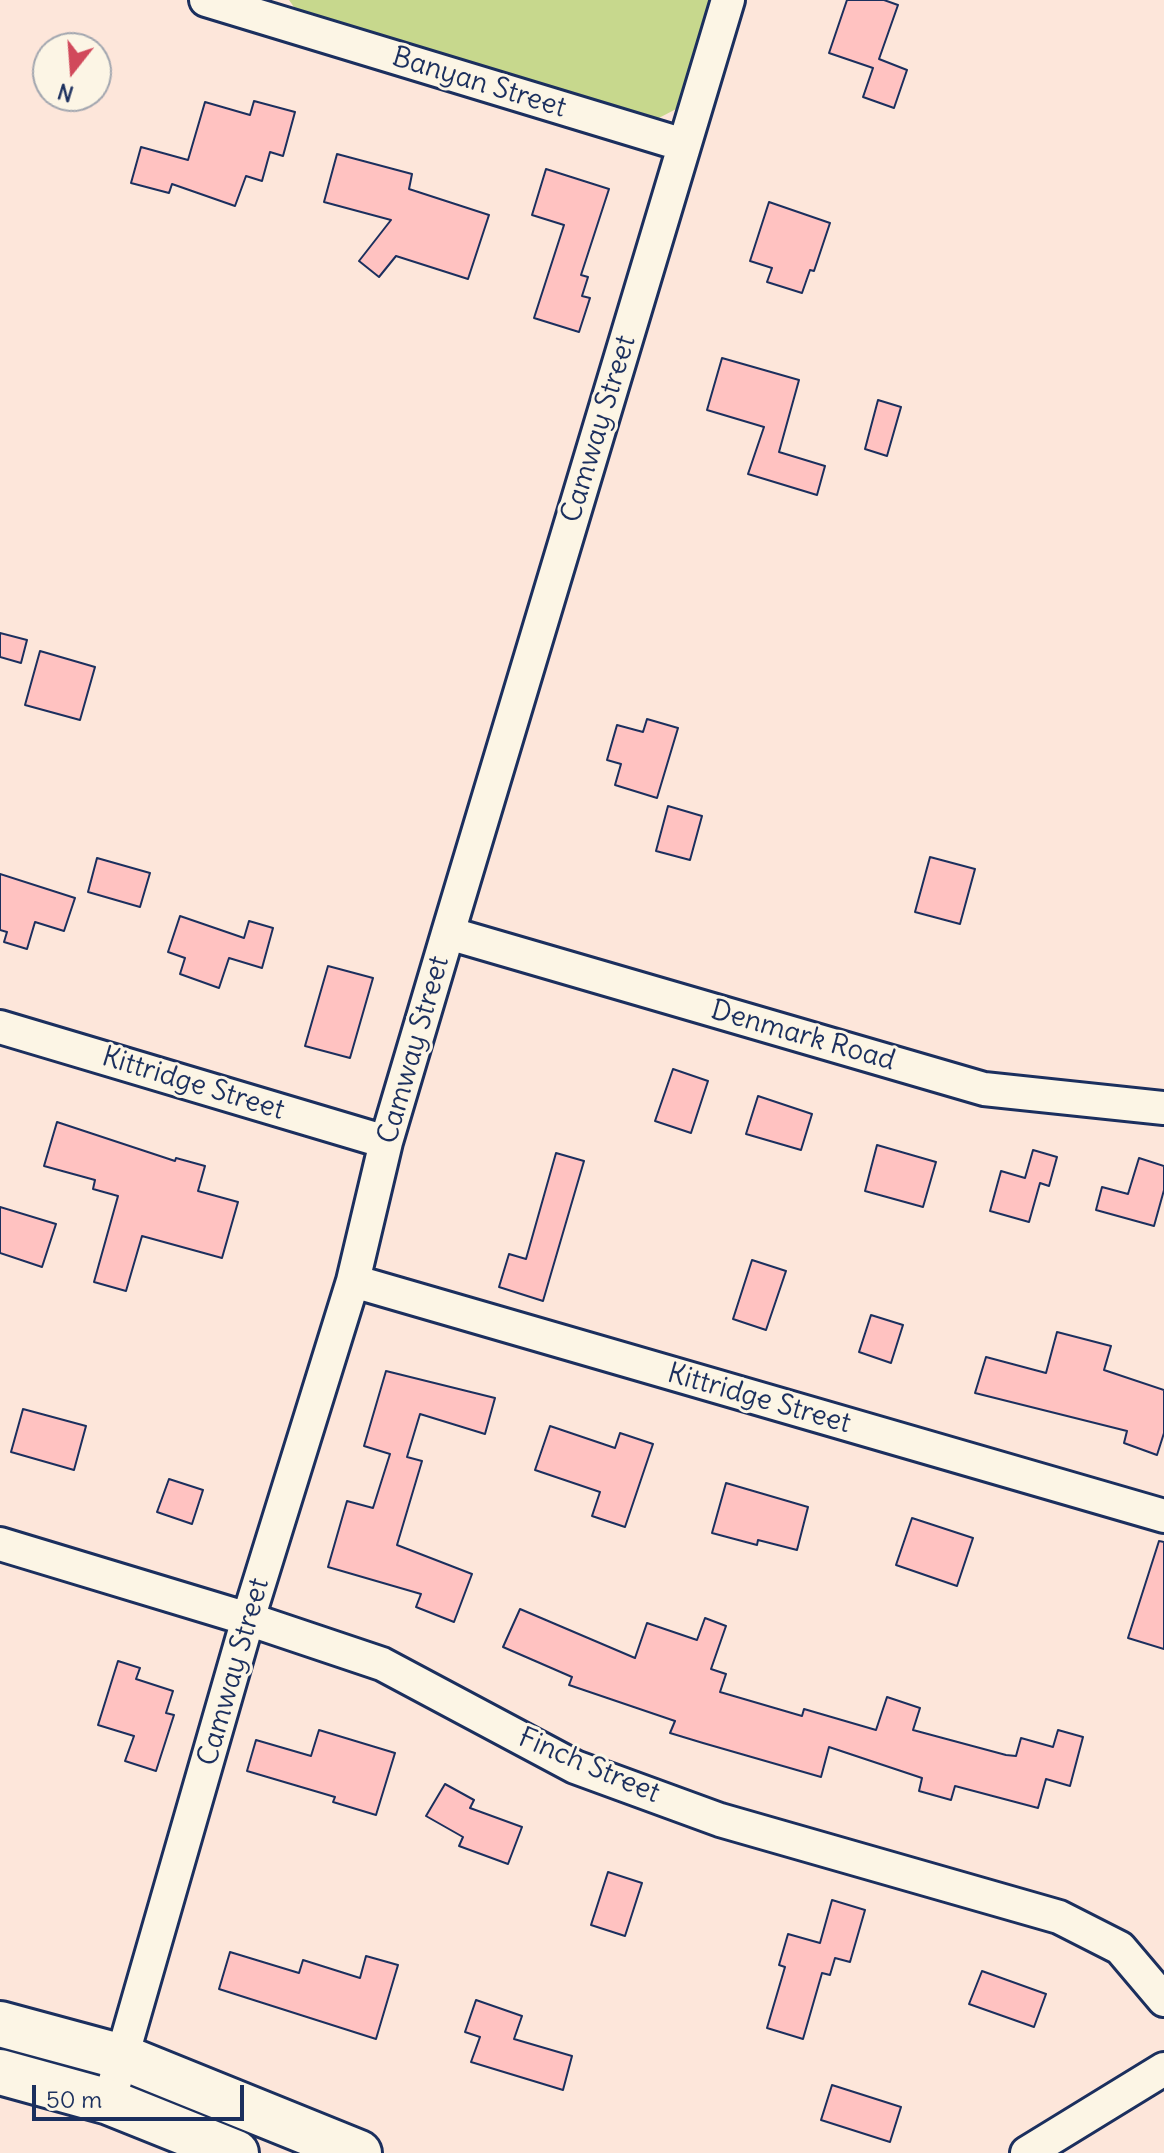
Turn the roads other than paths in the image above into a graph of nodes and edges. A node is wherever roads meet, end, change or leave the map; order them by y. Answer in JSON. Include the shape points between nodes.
{"nodes":[{"id":1,"x":206,"y":0,"type":"edge"},
{"id":2,"x":728,"y":0,"type":"edge"},
{"id":3,"x":274,"y":10,"type":"edge"},
{"id":4,"x":684,"y":145,"type":"junction"},
{"id":5,"x":448,"y":933,"type":"junction"},
{"id":6,"x":0,"y":1027,"type":"edge"},
{"id":7,"x":1164,"y":1108,"type":"edge"},
{"id":8,"x":386,"y":1142,"type":"junction"},
{"id":9,"x":353,"y":1281,"type":"junction"},
{"id":10,"x":1164,"y":1516,"type":"edge"},
{"id":11,"x":0,"y":1544,"type":"edge"},
{"id":12,"x":248,"y":1619,"type":"junction"},
{"id":13,"x":1164,"y":2000,"type":"edge"},
{"id":14,"x":0,"y":2024,"type":"edge"},
{"id":15,"x":122,"y":2057,"type":"junction"},
{"id":16,"x":1164,"y":2069,"type":"edge"},
{"id":17,"x":0,"y":2072,"type":"edge"},
{"id":18,"x":109,"y":2102,"type":"junction"},
{"id":19,"x":236,"y":2153,"type":"edge"},
{"id":20,"x":359,"y":2153,"type":"edge"},
{"id":21,"x":1027,"y":2153,"type":"edge"}],
"edges":[{"from":1,"to":3,"type":"street","name":"Banyan Street"},
{"from":2,"to":4,"type":"street","name":"Camway Street"},
{"from":3,"to":4,"type":"street","name":"Banyan Street"},
{"from":4,"to":5,"type":"street","name":"Camway Street"},
{"from":5,"to":7,"type":"street","name":"Denmark Road","via":[[984,1089]]},
{"from":5,"to":8,"type":"street","name":"Camway Street"},
{"from":6,"to":8,"type":"street","name":"Kittridge Street"},
{"from":8,"to":9,"type":"street","name":"Camway Street"},
{"from":9,"to":10,"type":"street","name":"Kittridge Street"},
{"from":9,"to":12,"type":"street","name":"Camway Street"},
{"from":11,"to":12,"type":"street","name":"Finch Street"},
{"from":12,"to":13,"type":"street","name":"Finch Street","via":[[382,1664],[590,1772],[720,1820],[1059,1917],[1120,1948]]},
{"from":12,"to":15,"type":"street","name":"Camway Street"},
{"from":14,"to":15,"type":"main road"},
{"from":15,"to":18,"type":"street","name":"Camway Street"},
{"from":15,"to":20,"type":"main road"},
{"from":16,"to":21,"type":"street"},
{"from":17,"to":18,"type":"main road"},
{"from":18,"to":19,"type":"main road"}]}
